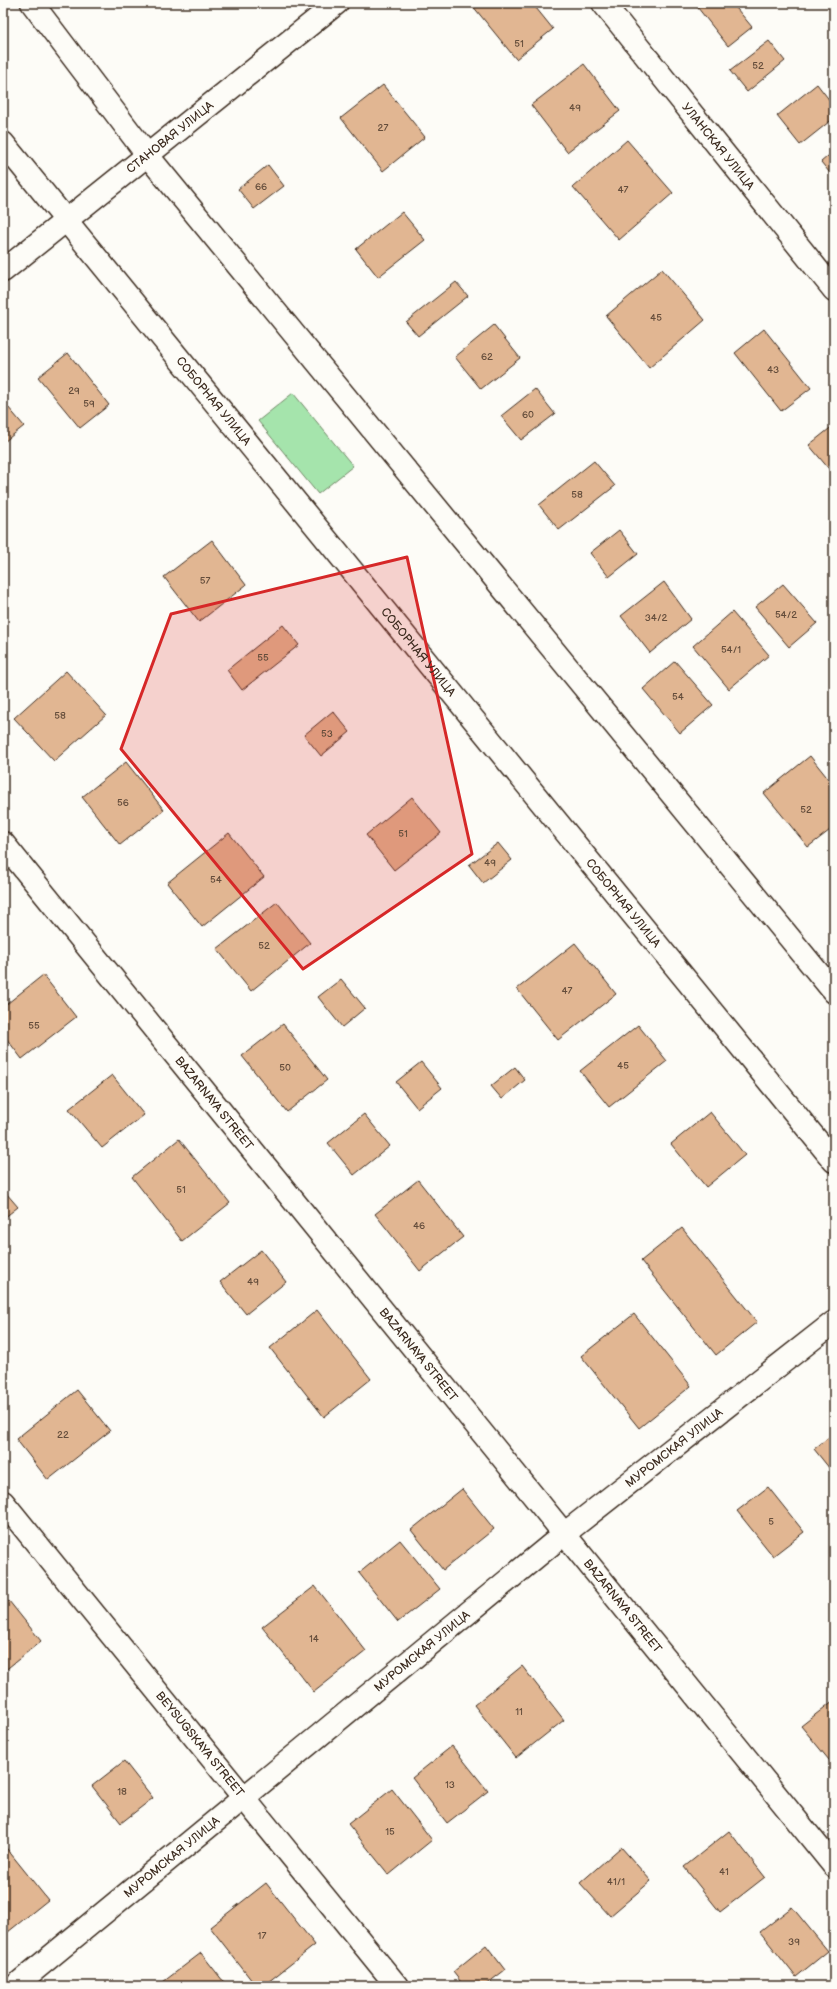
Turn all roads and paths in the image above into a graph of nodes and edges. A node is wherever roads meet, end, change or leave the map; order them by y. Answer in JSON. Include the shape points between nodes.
{"nodes":[{"id":1,"x":32,"y":3,"type":"edge"},
{"id":2,"x":337,"y":3,"type":"edge"},
{"id":3,"x":603,"y":3,"type":"edge"},
{"id":4,"x":3,"y":143,"type":"edge"},
{"id":5,"x":148,"y":156,"type":"junction"},
{"id":6,"x":65,"y":220,"type":"junction"},
{"id":7,"x":3,"y":271,"type":"edge"},
{"id":8,"x":834,"y":290,"type":"edge"},
{"id":9,"x":3,"y":842,"type":"edge"},
{"id":10,"x":834,"y":992,"type":"edge"},
{"id":11,"x":834,"y":1161,"type":"edge"},
{"id":12,"x":834,"y":1322,"type":"edge"},
{"id":13,"x":3,"y":1502,"type":"edge"},
{"id":14,"x":564,"y":1534,"type":"junction"},
{"id":15,"x":245,"y":1798,"type":"junction"},
{"id":16,"x":834,"y":1866,"type":"edge"},
{"id":17,"x":15,"y":1986,"type":"edge"},
{"id":18,"x":396,"y":1986,"type":"edge"}],
"edges":[{"from":1,"to":5,"type":"street"},
{"from":2,"to":5,"type":"street","name":"СТАНОВАЯ УЛИЦА"},
{"from":3,"to":8,"type":"street","name":"УЛАНСКАЯ УЛИЦА"},
{"from":4,"to":6,"type":"street","name":"СОБОРНАЯ УЛИЦА"},
{"from":5,"to":6,"type":"street","name":"СТАНОВАЯ УЛИЦА"},
{"from":5,"to":10,"type":"street"},
{"from":6,"to":7,"type":"street","name":"СТАНОВАЯ УЛИЦА"},
{"from":6,"to":11,"type":"street","name":"СОБОРНАЯ УЛИЦА"},
{"from":9,"to":14,"type":"street","name":"BAZARNAYA STREET"},
{"from":12,"to":14,"type":"street","name":"МУРОМСКАЯ УЛИЦА"},
{"from":13,"to":15,"type":"street","name":"BEYSUGSKAYA STREET"},
{"from":14,"to":15,"type":"street","name":"МУРОМСКАЯ УЛИЦА"},
{"from":14,"to":16,"type":"street","name":"BAZARNAYA STREET"},
{"from":15,"to":17,"type":"street","name":"МУРОМСКАЯ УЛИЦА"},
{"from":15,"to":18,"type":"street","name":"BEYSUGSKAYA STREET"}]}
